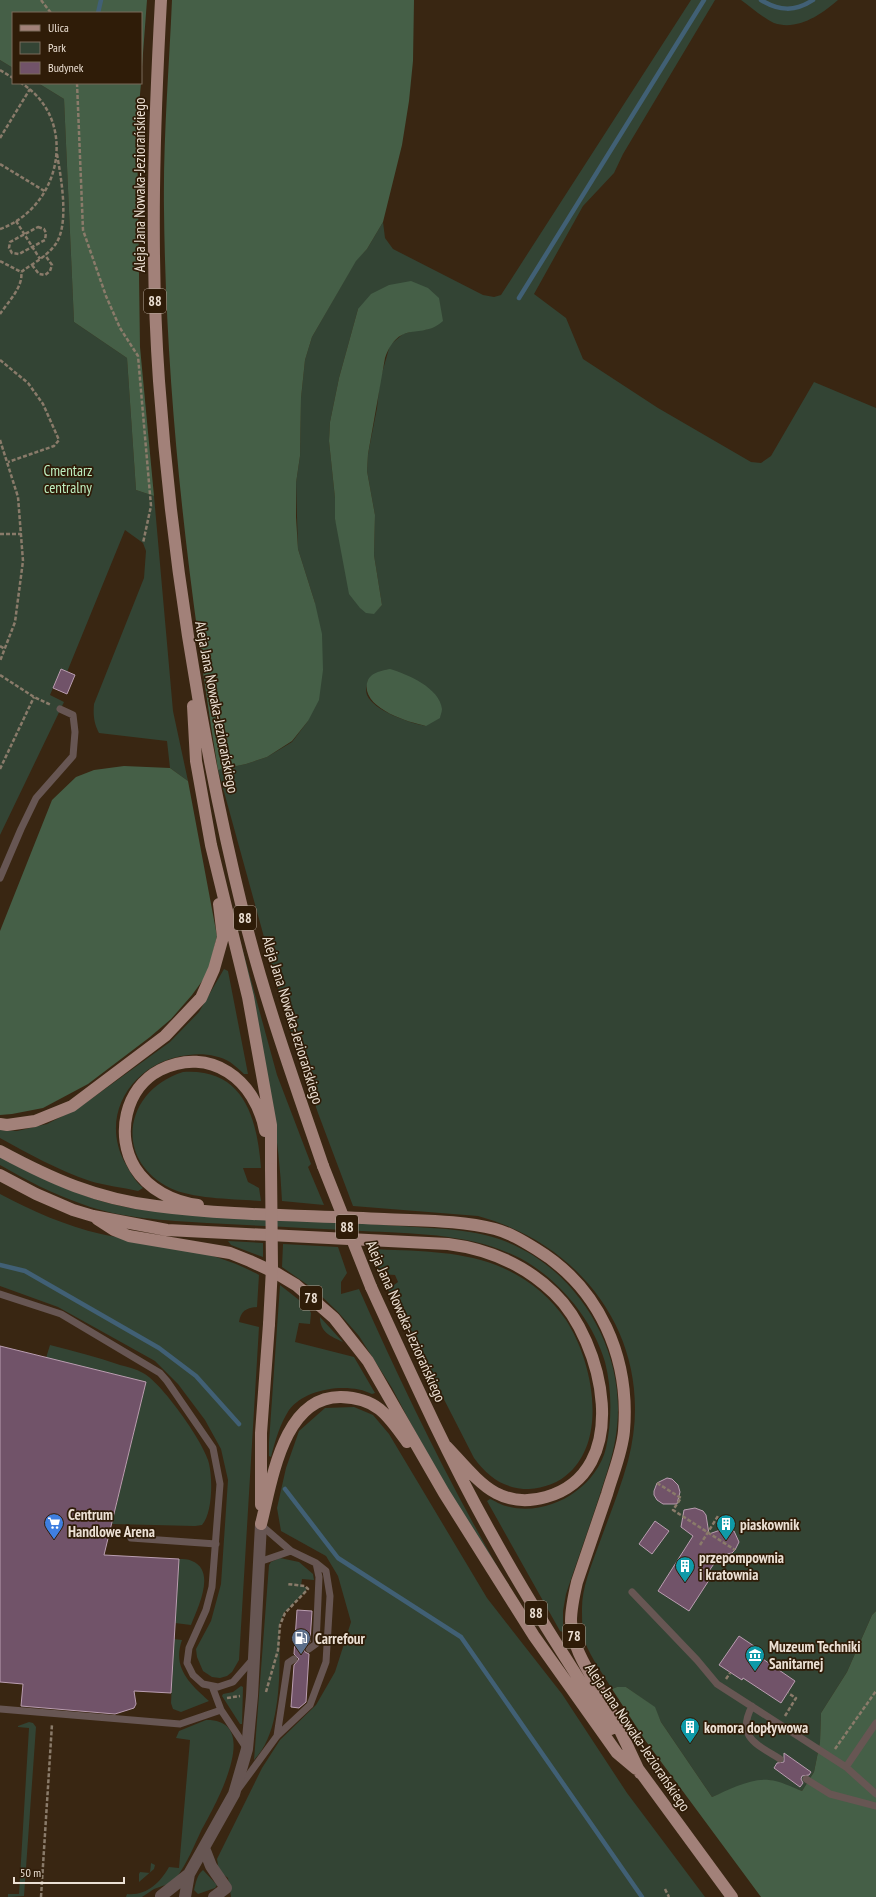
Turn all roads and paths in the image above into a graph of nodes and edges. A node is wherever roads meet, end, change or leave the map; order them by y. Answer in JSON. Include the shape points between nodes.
{"nodes":[{"id":1,"x":41,"y":0,"type":"edge"},
{"id":2,"x":161,"y":0,"type":"edge"},
{"id":3,"x":50,"y":12,"type":"edge"},
{"id":4,"x":0,"y":70,"type":"edge"},
{"id":5,"x":12,"y":77,"type":"edge"},
{"id":6,"x":22,"y":84,"type":"edge"},
{"id":7,"x":77,"y":84,"type":"edge"},
{"id":8,"x":30,"y":89,"type":"junction"},
{"id":9,"x":0,"y":138,"type":"edge"},
{"id":10,"x":57,"y":152,"type":"junction"},
{"id":11,"x":0,"y":164,"type":"edge"},
{"id":12,"x":46,"y":192,"type":"junction"},
{"id":13,"x":16,"y":221,"type":"junction"},
{"id":14,"x":0,"y":229,"type":"edge"},
{"id":15,"x":24,"y":234,"type":"junction"},
{"id":16,"x":32,"y":247,"type":"junction"},
{"id":17,"x":45,"y":255,"type":"junction"},
{"id":18,"x":40,"y":259,"type":"junction"},
{"id":19,"x":0,"y":261,"type":"edge"},
{"id":20,"x":32,"y":265,"type":"junction"},
{"id":21,"x":21,"y":272,"type":"junction"},
{"id":22,"x":0,"y":314,"type":"edge"},
{"id":23,"x":0,"y":360,"type":"edge"},
{"id":24,"x":0,"y":440,"type":"edge"},
{"id":25,"x":8,"y":462,"type":"junction"},
{"id":26,"x":0,"y":534,"type":"edge"},
{"id":27,"x":21,"y":534,"type":"junction"},
{"id":28,"x":143,"y":543,"type":"dead end"},
{"id":29,"x":0,"y":646,"type":"edge"},
{"id":30,"x":5,"y":649,"type":"junction"},
{"id":31,"x":0,"y":661,"type":"edge"},
{"id":32,"x":192,"y":663,"type":"junction"},
{"id":33,"x":0,"y":675,"type":"edge"},
{"id":34,"x":34,"y":697,"type":"junction"},
{"id":35,"x":60,"y":709,"type":"joint"},
{"id":36,"x":0,"y":769,"type":"edge"},
{"id":37,"x":211,"y":845,"type":"junction"},
{"id":38,"x":0,"y":878,"type":"edge"},
{"id":39,"x":0,"y":1124,"type":"edge"},
{"id":40,"x":0,"y":1151,"type":"edge"},
{"id":41,"x":271,"y":1169,"type":"junction"},
{"id":42,"x":0,"y":1175,"type":"edge"},
{"id":43,"x":262,"y":1213,"type":"junction"},
{"id":44,"x":93,"y":1216,"type":"junction"},
{"id":45,"x":0,"y":1294,"type":"edge"},
{"id":46,"x":445,"y":1445,"type":"junction"},
{"id":47,"x":657,"y":1483,"type":"dead end"},
{"id":48,"x":444,"y":1493,"type":"junction"},
{"id":49,"x":718,"y":1516,"type":"dead end"},
{"id":50,"x":261,"y":1524,"type":"junction"},
{"id":51,"x":708,"y":1533,"type":"junction"},
{"id":52,"x":131,"y":1538,"type":"dead end"},
{"id":53,"x":216,"y":1544,"type":"junction"},
{"id":54,"x":700,"y":1545,"type":"dead end"},
{"id":55,"x":291,"y":1550,"type":"junction"},
{"id":56,"x":735,"y":1550,"type":"dead end"},
{"id":57,"x":259,"y":1562,"type":"junction"},
{"id":58,"x":316,"y":1563,"type":"junction"},
{"id":59,"x":287,"y":1584,"type":"dead end"},
{"id":60,"x":632,"y":1592,"type":"dead end"},
{"id":61,"x":309,"y":1649,"type":"dead end"},
{"id":62,"x":254,"y":1659,"type":"junction"},
{"id":63,"x":294,"y":1659,"type":"dead end"},
{"id":64,"x":730,"y":1673,"type":"dead end"},
{"id":65,"x":732,"y":1684,"type":"dead end"},
{"id":66,"x":212,"y":1686,"type":"junction"},
{"id":67,"x":876,"y":1691,"type":"edge"},
{"id":68,"x":788,"y":1693,"type":"dead end"},
{"id":69,"x":264,"y":1696,"type":"dead end"},
{"id":70,"x":752,"y":1706,"type":"junction"},
{"id":71,"x":0,"y":1709,"type":"edge"},
{"id":72,"x":221,"y":1710,"type":"junction"},
{"id":73,"x":784,"y":1718,"type":"dead end"},
{"id":74,"x":52,"y":1719,"type":"dead end"},
{"id":75,"x":876,"y":1723,"type":"edge"},
{"id":76,"x":277,"y":1736,"type":"junction"},
{"id":77,"x":828,"y":1746,"type":"dead end"},
{"id":78,"x":247,"y":1749,"type":"junction"},
{"id":79,"x":780,"y":1760,"type":"dead end"},
{"id":80,"x":846,"y":1767,"type":"junction"},
{"id":81,"x":640,"y":1773,"type":"junction"},
{"id":82,"x":806,"y":1779,"type":"dead end"},
{"id":83,"x":234,"y":1794,"type":"junction"},
{"id":84,"x":876,"y":1794,"type":"edge"},
{"id":85,"x":876,"y":1806,"type":"edge"},
{"id":86,"x":204,"y":1848,"type":"junction"},
{"id":87,"x":189,"y":1874,"type":"junction"},
{"id":88,"x":665,"y":1889,"type":"dead end"},
{"id":89,"x":41,"y":1897,"type":"edge"},
{"id":90,"x":160,"y":1897,"type":"edge"},
{"id":91,"x":174,"y":1897,"type":"edge"},
{"id":92,"x":185,"y":1897,"type":"edge"},
{"id":93,"x":214,"y":1897,"type":"edge"},
{"id":94,"x":669,"y":1897,"type":"edge"},
{"id":95,"x":732,"y":1897,"type":"edge"}],
"edges":[{"from":1,"to":3,"type":"path"},
{"from":2,"to":32,"type":"main road","name":"Aleja Jana Nowaka-Jeziorańskiego","number":"88","via":[[154,205],[158,353],[169,500]]},
{"from":4,"to":5,"type":"path"},
{"from":6,"to":8,"type":"path"},
{"from":7,"to":28,"type":"path","via":[[83,230],[106,296],[120,328],[138,356],[151,506]]},
{"from":8,"to":9,"type":"path"},
{"from":8,"to":10,"type":"path","via":[[48,112],[56,138]]},
{"from":10,"to":12,"type":"path","via":[[52,179]]},
{"from":10,"to":17,"type":"path","via":[[63,220],[55,245]]},
{"from":11,"to":12,"type":"path"},
{"from":12,"to":13,"type":"path","via":[[33,208]]},
{"from":13,"to":14,"type":"path"},
{"from":13,"to":15,"type":"path"},
{"from":15,"to":16,"type":"path"},
{"from":15,"to":16,"type":"path","via":[[38,227],[44,228],[45,240]]},
{"from":15,"to":16,"type":"path","via":[[10,242],[12,254],[19,254]]},
{"from":16,"to":18,"type":"path"},
{"from":17,"to":18,"type":"path"},
{"from":17,"to":20,"type":"path","via":[[52,265],[50,272],[45,275],[39,274]]},
{"from":18,"to":20,"type":"path"},
{"from":19,"to":21,"type":"path"},
{"from":20,"to":21,"type":"path"},
{"from":21,"to":22,"type":"path","via":[[20,284]]},
{"from":23,"to":25,"type":"path","via":[[28,383],[44,404],[60,440],[54,446]]},
{"from":24,"to":25,"type":"path"},
{"from":25,"to":27,"type":"path","via":[[18,498]]},
{"from":26,"to":27,"type":"path"},
{"from":27,"to":30,"type":"path","via":[[23,560],[15,622]]},
{"from":29,"to":30,"type":"path"},
{"from":30,"to":31,"type":"path"},
{"from":32,"to":37,"type":"main road","via":[[196,761]]},
{"from":32,"to":46,"type":"main road","name":"Aleja Jana Nowaka-Jeziorańskiego","number":"88","bridge":true,"via":[[213,778],[245,918],[273,1020],[323,1166],[371,1287]]},
{"from":33,"to":34,"type":"path"},
{"from":34,"to":35,"type":"path"},
{"from":34,"to":36,"type":"path"},
{"from":35,"to":38,"type":"lane","via":[[74,715],[73,756],[36,798]]},
{"from":37,"to":39,"type":"main road","via":[[223,937],[214,969],[201,998],[165,1036],[72,1106],[35,1121]]},
{"from":37,"to":41,"type":"main road","via":[[249,1004],[271,1125]]},
{"from":40,"to":43,"type":"main road","number":"78","via":[[58,1181],[105,1198],[210,1212]]},
{"from":41,"to":43,"type":"main road","via":[[263,1121],[250,1093],[237,1078],[221,1068],[187,1063],[160,1070],[139,1087],[125,1116],[124,1134],[126,1148],[141,1177],[156,1190],[193,1204]]},
{"from":41,"to":50,"type":"main road","bridge":true,"via":[[272,1268],[262,1433]]},
{"from":42,"to":44,"type":"main road","number":"78","via":[[48,1200]]},
{"from":43,"to":81,"type":"main road","number":"78","via":[[448,1222],[494,1229],[516,1237],[550,1258],[574,1279],[596,1306],[611,1336],[621,1368],[625,1392],[624,1433],[619,1456],[577,1582],[571,1622],[576,1646],[585,1666]]},
{"from":44,"to":46,"type":"main road","via":[[167,1230],[472,1247],[496,1255],[537,1278],[555,1293],[569,1311],[592,1353],[601,1399],[602,1422],[599,1443],[593,1459],[584,1473],[570,1486],[555,1494],[538,1499],[510,1499],[494,1492]]},
{"from":44,"to":48,"type":"main road","number":"78","via":[[114,1230],[129,1236],[230,1253],[276,1272],[301,1289],[334,1318],[356,1344]]},
{"from":45,"to":53,"type":"lane","via":[[61,1314],[160,1373],[167,1381],[213,1448],[220,1484]]},
{"from":46,"to":81,"type":"main road","name":"Aleja Jana Nowaka-Jeziorańskiego","number":"88","via":[[491,1534],[543,1624]]},
{"from":47,"to":51,"type":"path","via":[[681,1498],[673,1510]]},
{"from":48,"to":50,"type":"main road","via":[[386,1413],[358,1397],[330,1397],[310,1405],[294,1422],[278,1458]]},
{"from":48,"to":81,"type":"main road","number":"78","via":[[538,1642],[617,1753]]},
{"from":49,"to":51,"type":"path"},
{"from":50,"to":55,"type":"lane"},
{"from":50,"to":57,"type":"street"},
{"from":51,"to":54,"type":"path"},
{"from":51,"to":56,"type":"path"},
{"from":52,"to":53,"type":"lane"},
{"from":53,"to":66,"type":"lane","via":[[212,1587],[206,1610],[186,1657],[193,1675],[203,1684]]},
{"from":55,"to":57,"type":"lane"},
{"from":55,"to":58,"type":"lane"},
{"from":57,"to":62,"type":"street"},
{"from":58,"to":61,"type":"lane","via":[[319,1578],[316,1644]]},
{"from":58,"to":76,"type":"lane","via":[[326,1571],[330,1596],[326,1662],[310,1705]]},
{"from":59,"to":69,"type":"path","via":[[305,1586],[308,1589],[285,1613],[280,1625],[278,1650]]},
{"from":60,"to":70,"type":"lane","via":[[717,1684]]},
{"from":62,"to":66,"type":"lane","via":[[234,1682],[224,1686]]},
{"from":62,"to":78,"type":"street"},
{"from":63,"to":76,"type":"lane","via":[[288,1663]]},
{"from":64,"to":65,"type":"path","via":[[726,1680]]},
{"from":66,"to":72,"type":"lane"},
{"from":67,"to":77,"type":"path","via":[[834,1750]]},
{"from":68,"to":73,"type":"path","via":[[796,1698]]},
{"from":70,"to":79,"type":"lane","via":[[745,1719],[747,1733],[755,1743]]},
{"from":70,"to":80,"type":"lane"},
{"from":71,"to":72,"type":"lane","via":[[180,1724]]},
{"from":72,"to":78,"type":"lane"},
{"from":74,"to":89,"type":"path"},
{"from":75,"to":80,"type":"lane"},
{"from":76,"to":83,"type":"lane"},
{"from":78,"to":83,"type":"street"},
{"from":80,"to":84,"type":"lane"},
{"from":81,"to":95,"type":"main road","name":"Aleja Jana Nowaka-Jeziorańskiego","number":"78"},
{"from":82,"to":85,"type":"lane","via":[[830,1794]]},
{"from":83,"to":86,"type":"street"},
{"from":86,"to":87,"type":"street"},
{"from":86,"to":93,"type":"street","via":[[211,1866],[226,1888]]},
{"from":87,"to":90,"type":"street"},
{"from":87,"to":92,"type":"street"},
{"from":88,"to":94,"type":"path"},
{"from":90,"to":91,"type":"street"}]}
